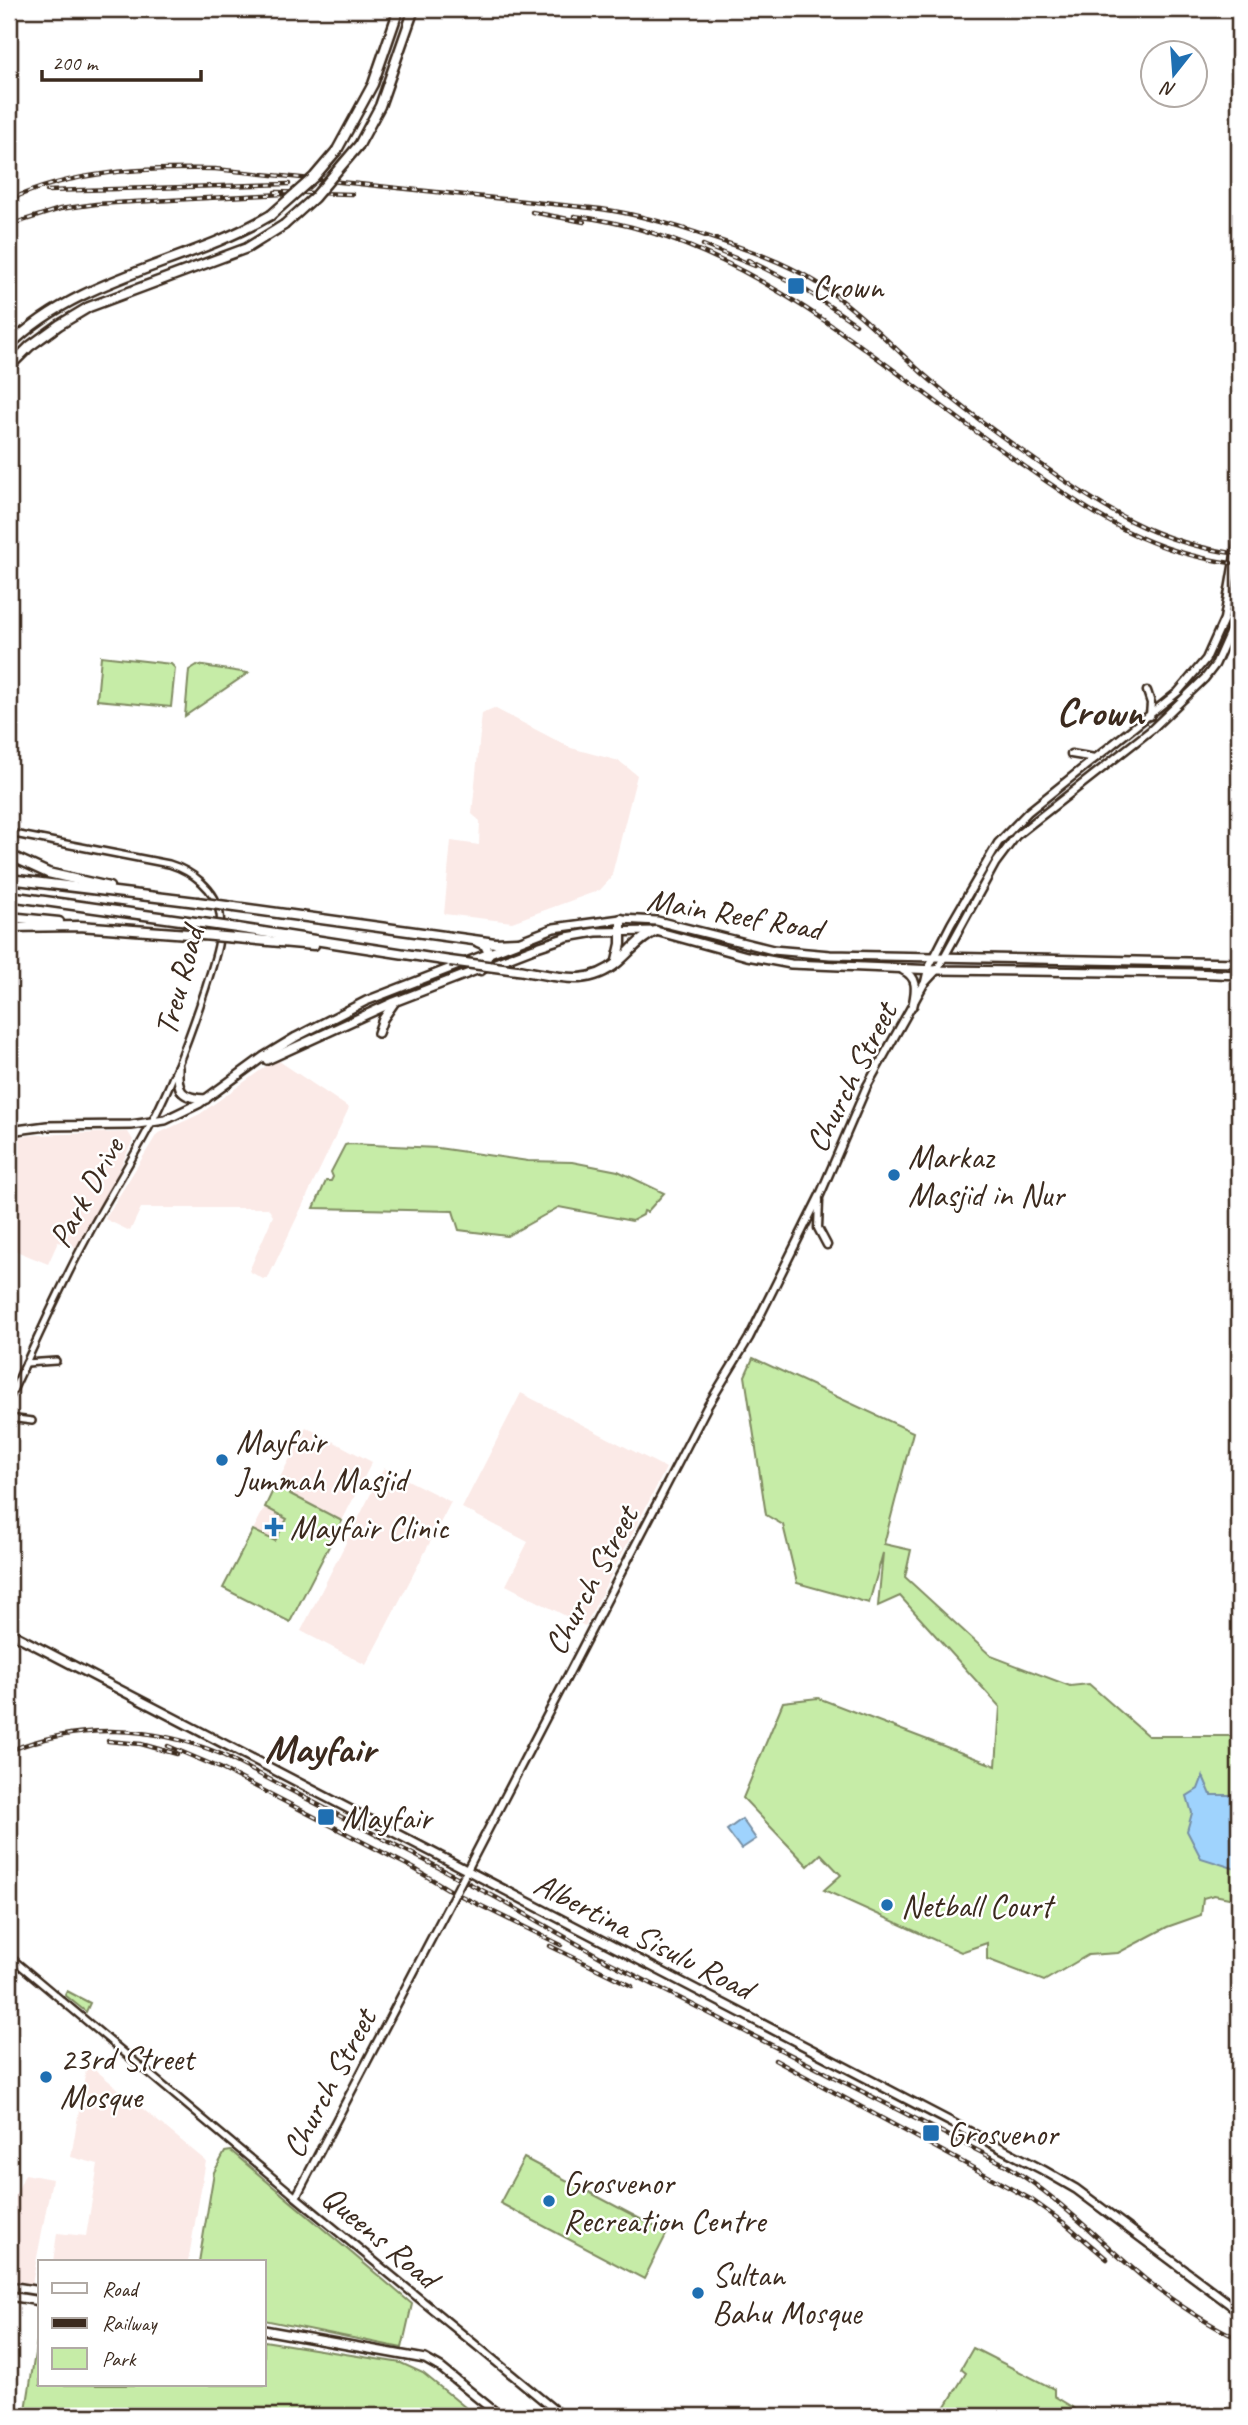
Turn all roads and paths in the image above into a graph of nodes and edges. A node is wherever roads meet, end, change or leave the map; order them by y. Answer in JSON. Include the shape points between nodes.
{"nodes":[{"id":1,"x":399,"y":9,"type":"edge"},
{"id":2,"x":414,"y":9,"type":"edge"},
{"id":3,"x":9,"y":346,"type":"edge"},
{"id":4,"x":9,"y":367,"type":"edge"},
{"id":5,"x":1239,"y":532,"type":"edge"},
{"id":6,"x":1239,"y":576,"type":"edge"},
{"id":7,"x":1147,"y":691,"type":"dead end"},
{"id":8,"x":1150,"y":716,"type":"junction"},
{"id":9,"x":1071,"y":754,"type":"dead end"},
{"id":10,"x":1095,"y":758,"type":"junction"},
{"id":11,"x":9,"y":833,"type":"edge"},
{"id":12,"x":9,"y":855,"type":"edge"},
{"id":13,"x":9,"y":879,"type":"edge"},
{"id":14,"x":129,"y":894,"type":"junction"},
{"id":15,"x":9,"y":895,"type":"edge"},
{"id":16,"x":9,"y":917,"type":"edge"},
{"id":17,"x":621,"y":919,"type":"junction"},
{"id":18,"x":79,"y":926,"type":"junction"},
{"id":19,"x":9,"y":927,"type":"edge"},
{"id":20,"x":621,"y":930,"type":"junction"},
{"id":21,"x":656,"y":931,"type":"junction"},
{"id":22,"x":469,"y":940,"type":"junction"},
{"id":23,"x":517,"y":942,"type":"junction"},
{"id":24,"x":349,"y":947,"type":"junction"},
{"id":25,"x":489,"y":953,"type":"junction"},
{"id":26,"x":933,"y":958,"type":"junction"},
{"id":27,"x":942,"y":958,"type":"junction"},
{"id":28,"x":1131,"y":962,"type":"junction"},
{"id":29,"x":1239,"y":963,"type":"edge"},
{"id":30,"x":616,"y":964,"type":"junction"},
{"id":31,"x":898,"y":968,"type":"junction"},
{"id":32,"x":481,"y":970,"type":"junction"},
{"id":33,"x":928,"y":970,"type":"junction"},
{"id":34,"x":937,"y":970,"type":"junction"},
{"id":35,"x":1132,"y":973,"type":"junction"},
{"id":36,"x":1239,"y":975,"type":"edge"},
{"id":37,"x":925,"y":984,"type":"junction"},
{"id":38,"x":394,"y":1002,"type":"junction"},
{"id":39,"x":913,"y":1005,"type":"junction"},
{"id":40,"x":378,"y":1033,"type":"dead end"},
{"id":41,"x":253,"y":1065,"type":"junction"},
{"id":42,"x":178,"y":1068,"type":"junction"},
{"id":43,"x":206,"y":1099,"type":"junction"},
{"id":44,"x":152,"y":1123,"type":"junction"},
{"id":45,"x":9,"y":1131,"type":"edge"},
{"id":46,"x":820,"y":1195,"type":"junction"},
{"id":47,"x":827,"y":1245,"type":"dead end"},
{"id":48,"x":56,"y":1361,"type":"dead end"},
{"id":49,"x":26,"y":1363,"type":"junction"},
{"id":50,"x":9,"y":1399,"type":"edge"},
{"id":51,"x":9,"y":1418,"type":"edge"},
{"id":52,"x":32,"y":1421,"type":"dead end"},
{"id":53,"x":9,"y":1632,"type":"edge"},
{"id":54,"x":466,"y":1873,"type":"junction"},
{"id":55,"x":9,"y":1956,"type":"edge"},
{"id":56,"x":296,"y":2197,"type":"junction"},
{"id":57,"x":9,"y":2286,"type":"edge"},
{"id":58,"x":38,"y":2291,"type":"edge"},
{"id":59,"x":9,"y":2296,"type":"edge"},
{"id":60,"x":38,"y":2301,"type":"edge"},
{"id":61,"x":1239,"y":2311,"type":"edge"},
{"id":62,"x":266,"y":2332,"type":"edge"},
{"id":63,"x":497,"y":2416,"type":"edge"},
{"id":64,"x":562,"y":2416,"type":"edge"}],
"edges":[{"from":1,"to":3,"type":"highway","bridge":true,"via":[[373,84],[337,150],[292,199],[242,232],[87,292],[51,312]]},
{"from":2,"to":4,"type":"highway","bridge":true,"via":[[380,106],[359,145],[322,190],[284,225],[247,248],[89,307],[30,346]]},
{"from":5,"to":8,"type":"main road","name":"Church Street","via":[[1228,604],[1217,639],[1191,680]]},
{"from":6,"to":27,"type":"main road","name":"Church Street","via":[[1231,629],[1205,678],[1151,730],[1016,836],[995,863]]},
{"from":7,"to":8,"type":"main road"},
{"from":8,"to":10,"type":"main road","name":"Church Street"},
{"from":9,"to":10,"type":"main road"},
{"from":10,"to":26,"type":"main road","name":"Church Street","via":[[1018,820],[998,843]]},
{"from":11,"to":42,"type":"street","name":"Treu Road","via":[[170,864],[193,874],[207,889],[219,912],[219,939]]},
{"from":12,"to":14,"type":"highway","via":[[48,873]]},
{"from":13,"to":14,"type":"highway"},
{"from":14,"to":22,"type":"highway","bridge":true},
{"from":15,"to":24,"type":"highway","bridge":true},
{"from":16,"to":18,"type":"highway"},
{"from":17,"to":20,"type":"highway"},
{"from":17,"to":23,"type":"main road","name":"Main Reef Road","via":[[554,928]]},
{"from":17,"to":26,"type":"main road","name":"Main Reef Road","via":[[668,922],[773,950]]},
{"from":18,"to":19,"type":"highway"},
{"from":18,"to":24,"type":"highway","bridge":true},
{"from":20,"to":21,"type":"main road","name":"Main Reef Road"},
{"from":20,"to":30,"type":"highway"},
{"from":20,"to":32,"type":"main road","name":"Main Reef Road","via":[[560,939]]},
{"from":21,"to":30,"type":"highway"},
{"from":21,"to":31,"type":"main road","name":"Main Reef Road","via":[[778,962]]},
{"from":22,"to":23,"type":"highway"},
{"from":22,"to":25,"type":"highway","via":[[485,945]]},
{"from":23,"to":25,"type":"main road","name":"Main Reef Road"},
{"from":24,"to":30,"type":"highway","bridge":true,"via":[[585,979]]},
{"from":25,"to":32,"type":"highway"},
{"from":25,"to":41,"type":"main road","name":"Main Reef Road","via":[[366,1001]]},
{"from":26,"to":27,"type":"main road","name":"Main Reef Road"},
{"from":26,"to":33,"type":"main road","name":"Church Street"},
{"from":27,"to":28,"type":"main road","name":"Main Reef Road"},
{"from":27,"to":34,"type":"main road","name":"Church Street"},
{"from":28,"to":29,"type":"main road","name":"Main Reef Road"},
{"from":28,"to":35,"type":"main road"},
{"from":31,"to":33,"type":"main road","name":"Main Reef Road"},
{"from":31,"to":39,"type":"main road","via":[[915,980]]},
{"from":32,"to":38,"type":"main road","name":"Main Reef Road"},
{"from":33,"to":34,"type":"main road","name":"Main Reef Road"},
{"from":33,"to":37,"type":"main road","name":"Church Street"},
{"from":34,"to":35,"type":"main road","name":"Main Reef Road"},
{"from":34,"to":37,"type":"main road","name":"Church Street"},
{"from":35,"to":36,"type":"main road","name":"Main Reef Road"},
{"from":37,"to":39,"type":"main road","name":"Church Street"},
{"from":38,"to":40,"type":"main road"},
{"from":38,"to":41,"type":"main road","name":"Main Reef Road"},
{"from":39,"to":46,"type":"main road","name":"Church Street","via":[[867,1086]]},
{"from":41,"to":43,"type":"main road","name":"Main Reef Road"},
{"from":42,"to":43,"type":"main road","via":[[177,1082],[183,1094]]},
{"from":42,"to":44,"type":"street","name":"Treu Road"},
{"from":43,"to":44,"type":"main road","name":"Main Reef Road"},
{"from":44,"to":45,"type":"main road","name":"Main Reef Road"},
{"from":44,"to":49,"type":"street","name":"Park Drive","via":[[83,1244]]},
{"from":46,"to":47,"type":"main road","via":[[818,1228]]},
{"from":46,"to":54,"type":"main road","name":"Church Street","via":[[748,1341],[707,1407]]},
{"from":48,"to":49,"type":"street"},
{"from":49,"to":50,"type":"street","name":"Park Drive"},
{"from":51,"to":52,"type":"street"},
{"from":53,"to":54,"type":"main road","name":"Albertina Sisulu Road"},
{"from":54,"to":56,"type":"main road","name":"Church Street","bridge":true},
{"from":54,"to":61,"type":"main road","name":"Albertina Sisulu Road","via":[[1065,2183]]},
{"from":55,"to":56,"type":"street","name":"Queens Road"},
{"from":56,"to":64,"type":"main road","name":"Queens Road"},
{"from":57,"to":58,"type":"main road"},
{"from":59,"to":60,"type":"main road"},
{"from":62,"to":63,"type":"main road","via":[[425,2359]]}]}
